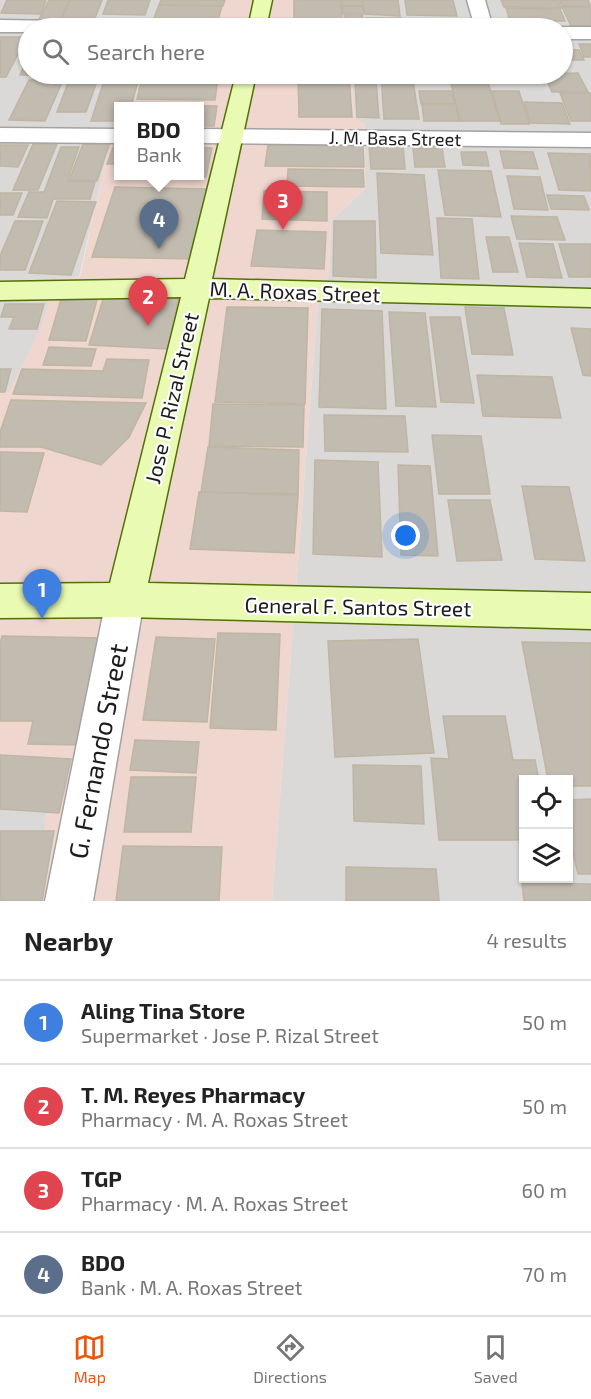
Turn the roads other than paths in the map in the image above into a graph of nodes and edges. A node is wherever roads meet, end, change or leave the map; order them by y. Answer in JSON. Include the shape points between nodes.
{"nodes":[{"id":1,"x":263,"y":0,"type":"edge"},
{"id":2,"x":476,"y":0,"type":"edge"},
{"id":3,"x":259,"y":18,"type":"edge"},
{"id":4,"x":481,"y":18,"type":"edge"},
{"id":5,"x":0,"y":26,"type":"edge"},
{"id":6,"x":18,"y":26,"type":"edge"},
{"id":7,"x":573,"y":33,"type":"edge"},
{"id":8,"x":591,"y":33,"type":"edge"},
{"id":9,"x":244,"y":84,"type":"edge"},
{"id":10,"x":0,"y":135,"type":"edge"},
{"id":11,"x":114,"y":136,"type":"edge"},
{"id":12,"x":204,"y":136,"type":"edge"},
{"id":13,"x":232,"y":136,"type":"junction"},
{"id":14,"x":591,"y":140,"type":"edge"},
{"id":15,"x":197,"y":288,"type":"junction"},
{"id":16,"x":0,"y":291,"type":"edge"},
{"id":17,"x":591,"y":298,"type":"edge"},
{"id":18,"x":125,"y":600,"type":"junction"},
{"id":19,"x":0,"y":601,"type":"edge"},
{"id":20,"x":591,"y":611,"type":"edge"},
{"id":21,"x":69,"y":901,"type":"edge"}],
"edges":[{"from":1,"to":3,"type":"street"},
{"from":2,"to":4,"type":"street"},
{"from":5,"to":6,"type":"street"},
{"from":7,"to":8,"type":"street"},
{"from":9,"to":13,"type":"street","name":"Jose P. Rizal Street"},
{"from":10,"to":11,"type":"street"},
{"from":12,"to":13,"type":"street","name":"J. M. Basa Street"},
{"from":13,"to":14,"type":"street","name":"J. M. Basa Street"},
{"from":13,"to":15,"type":"street","name":"Jose P. Rizal Street"},
{"from":15,"to":16,"type":"street","name":"M. A. Roxas Street"},
{"from":15,"to":17,"type":"street","name":"M. A. Roxas Street"},
{"from":15,"to":18,"type":"street","name":"Jose P. Rizal Street"},
{"from":18,"to":19,"type":"street"},
{"from":18,"to":20,"type":"street","name":"General F. Santos Street"},
{"from":18,"to":21,"type":"street","name":"G. Fernando Street"}]}
